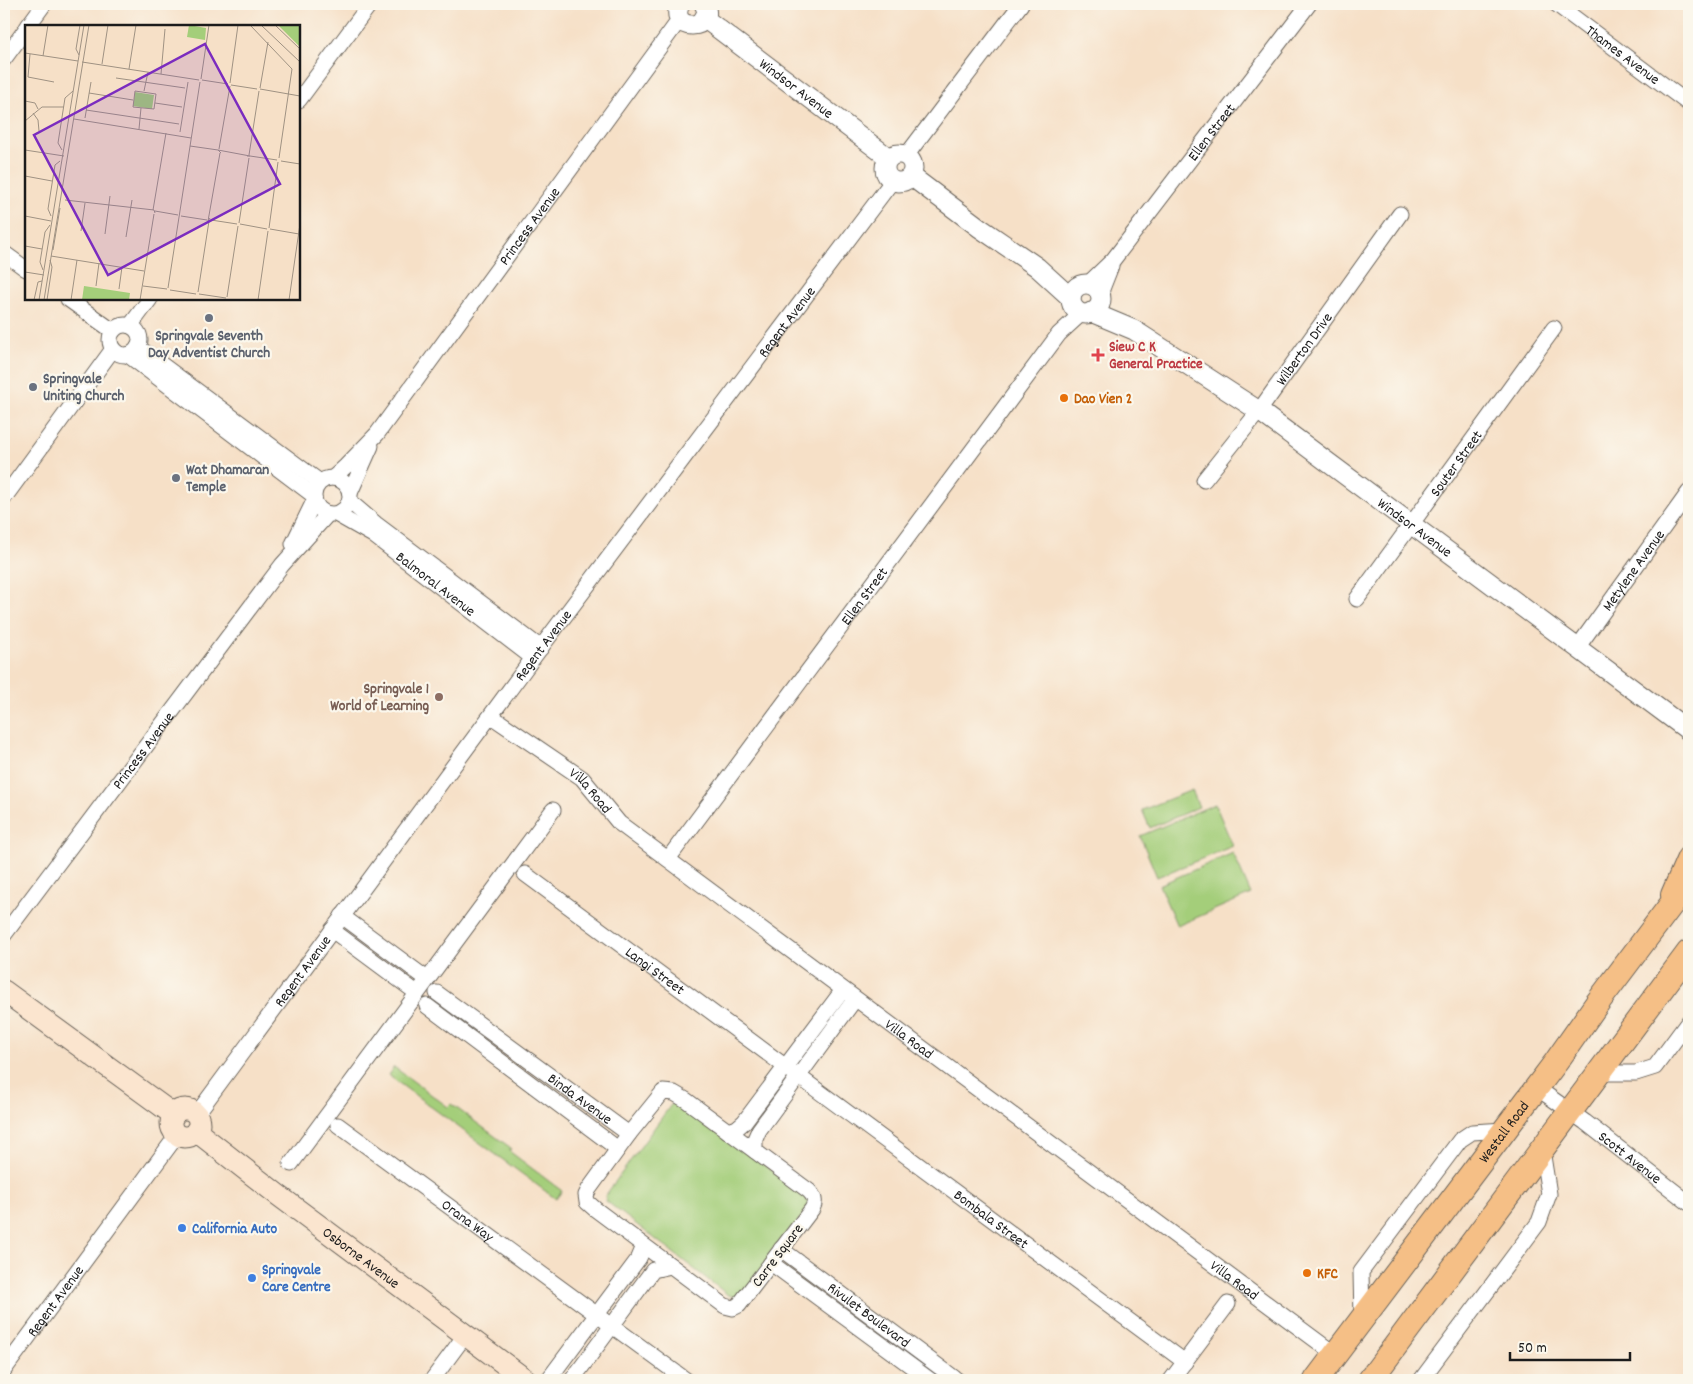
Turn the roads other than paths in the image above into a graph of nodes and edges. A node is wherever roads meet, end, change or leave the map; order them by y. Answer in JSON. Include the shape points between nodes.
{"nodes":[{"id":1,"x":44,"y":4,"type":"edge"},
{"id":2,"x":370,"y":4,"type":"edge"},
{"id":3,"x":1021,"y":4,"type":"edge"},
{"id":4,"x":1309,"y":4,"type":"edge"},
{"id":5,"x":1556,"y":4,"type":"edge"},
{"id":6,"x":680,"y":11,"type":"edge"},
{"id":7,"x":704,"y":11,"type":"edge"},
{"id":8,"x":28,"y":25,"type":"edge"},
{"id":9,"x":25,"y":30,"type":"edge"},
{"id":10,"x":4,"y":59,"type":"edge"},
{"id":11,"x":300,"y":99,"type":"edge"},
{"id":12,"x":1689,"y":104,"type":"edge"},
{"id":13,"x":898,"y":157,"type":"junction"},
{"id":14,"x":902,"y":178,"type":"junction"},
{"id":15,"x":1400,"y":214,"type":"dead end"},
{"id":16,"x":4,"y":253,"type":"edge"},
{"id":17,"x":25,"y":268,"type":"edge"},
{"id":18,"x":1086,"y":298,"type":"junction"},
{"id":19,"x":69,"y":300,"type":"edge"},
{"id":20,"x":149,"y":300,"type":"edge"},
{"id":21,"x":130,"y":326,"type":"junction"},
{"id":22,"x":1554,"y":328,"type":"dead end"},
{"id":23,"x":113,"y":331,"type":"junction"},
{"id":24,"x":113,"y":349,"type":"junction"},
{"id":25,"x":133,"y":351,"type":"junction"},
{"id":26,"x":1260,"y":411,"type":"junction"},
{"id":27,"x":377,"y":434,"type":"junction"},
{"id":28,"x":1204,"y":480,"type":"dead end"},
{"id":29,"x":320,"y":489,"type":"junction"},
{"id":30,"x":1689,"y":492,"type":"edge"},
{"id":31,"x":350,"y":497,"type":"junction"},
{"id":32,"x":4,"y":498,"type":"edge"},
{"id":33,"x":332,"y":514,"type":"junction"},
{"id":34,"x":1412,"y":524,"type":"junction"},
{"id":35,"x":282,"y":565,"type":"junction"},
{"id":36,"x":1356,"y":600,"type":"dead end"},
{"id":37,"x":1577,"y":648,"type":"junction"},
{"id":38,"x":537,"y":653,"type":"junction"},
{"id":39,"x":490,"y":716,"type":"junction"},
{"id":40,"x":1689,"y":731,"type":"edge"},
{"id":41,"x":554,"y":810,"type":"dead end"},
{"id":42,"x":1689,"y":858,"type":"edge"},
{"id":43,"x":668,"y":859,"type":"junction"},
{"id":44,"x":525,"y":874,"type":"dead end"},
{"id":45,"x":1689,"y":881,"type":"edge"},
{"id":46,"x":1668,"y":908,"type":"junction"},
{"id":47,"x":342,"y":916,"type":"junction"},
{"id":48,"x":332,"y":930,"type":"junction"},
{"id":49,"x":4,"y":935,"type":"edge"},
{"id":50,"x":1689,"y":952,"type":"edge"},
{"id":51,"x":427,"y":979,"type":"junction"},
{"id":52,"x":4,"y":991,"type":"edge"},
{"id":53,"x":417,"y":993,"type":"junction"},
{"id":54,"x":436,"y":993,"type":"dead end"},
{"id":55,"x":849,"y":994,"type":"junction"},
{"id":56,"x":427,"y":1006,"type":"dead end"},
{"id":57,"x":1689,"y":1021,"type":"edge"},
{"id":58,"x":530,"y":1062,"type":"junction"},
{"id":59,"x":786,"y":1068,"type":"junction"},
{"id":60,"x":1597,"y":1073,"type":"junction"},
{"id":61,"x":520,"y":1075,"type":"junction"},
{"id":62,"x":798,"y":1077,"type":"junction"},
{"id":63,"x":1536,"y":1088,"type":"junction"},
{"id":64,"x":1571,"y":1112,"type":"junction"},
{"id":65,"x":186,"y":1124,"type":"junction"},
{"id":66,"x":338,"y":1125,"type":"dead end"},
{"id":67,"x":1505,"y":1130,"type":"junction"},
{"id":68,"x":728,"y":1131,"type":"junction"},
{"id":69,"x":629,"y":1134,"type":"junction"},
{"id":70,"x":618,"y":1148,"type":"junction"},
{"id":71,"x":1542,"y":1150,"type":"junction"},
{"id":72,"x":755,"y":1151,"type":"junction"},
{"id":73,"x":291,"y":1164,"type":"dead end"},
{"id":74,"x":1689,"y":1203,"type":"edge"},
{"id":75,"x":644,"y":1246,"type":"junction"},
{"id":76,"x":781,"y":1249,"type":"junction"},
{"id":77,"x":771,"y":1263,"type":"junction"},
{"id":78,"x":671,"y":1266,"type":"junction"},
{"id":79,"x":1228,"y":1304,"type":"dead end"},
{"id":80,"x":597,"y":1316,"type":"junction"},
{"id":81,"x":1362,"y":1321,"type":"junction"},
{"id":82,"x":612,"y":1327,"type":"junction"},
{"id":83,"x":466,"y":1334,"type":"junction"},
{"id":84,"x":917,"y":1351,"type":"junction"},
{"id":85,"x":1336,"y":1355,"type":"junction"},
{"id":86,"x":1185,"y":1362,"type":"junction"},
{"id":87,"x":908,"y":1364,"type":"junction"},
{"id":88,"x":4,"y":1370,"type":"edge"},
{"id":89,"x":432,"y":1380,"type":"edge"},
{"id":90,"x":526,"y":1380,"type":"edge"},
{"id":91,"x":548,"y":1380,"type":"edge"},
{"id":92,"x":572,"y":1380,"type":"edge"},
{"id":93,"x":686,"y":1380,"type":"edge"},
{"id":94,"x":930,"y":1380,"type":"edge"},
{"id":95,"x":957,"y":1380,"type":"edge"},
{"id":96,"x":1171,"y":1380,"type":"edge"},
{"id":97,"x":1316,"y":1380,"type":"edge"},
{"id":98,"x":1370,"y":1380,"type":"edge"},
{"id":99,"x":1420,"y":1380,"type":"edge"}],
"edges":[{"from":1,"to":8,"type":"street"},
{"from":2,"to":11,"type":"street"},
{"from":3,"to":13,"type":"street"},
{"from":4,"to":18,"type":"street","name":"Ellen Street"},
{"from":5,"to":12,"type":"street","name":"Thames Avenue"},
{"from":6,"to":7,"type":"street","via":[[692,26],[701,22]]},
{"from":6,"to":27,"type":"street","name":"Princess Avenue"},
{"from":7,"to":13,"type":"street","name":"Windsor Avenue"},
{"from":9,"to":10,"type":"street"},
{"from":13,"to":14,"type":"street","via":[[885,167],[887,174]]},
{"from":14,"to":18,"type":"street","name":"Windsor Avenue"},
{"from":14,"to":38,"type":"street","name":"Regent Avenue"},
{"from":15,"to":26,"type":"street","name":"Wilberton Drive"},
{"from":16,"to":17,"type":"street"},
{"from":18,"to":26,"type":"street","name":"Windsor Avenue"},
{"from":18,"to":43,"type":"street","name":"Ellen Street"},
{"from":19,"to":23,"type":"street"},
{"from":20,"to":21,"type":"street"},
{"from":21,"to":23,"type":"street","via":[[121,326]]},
{"from":21,"to":25,"type":"street","via":[[139,334]]},
{"from":22,"to":34,"type":"street","name":"Souter Street"},
{"from":23,"to":24,"type":"street","via":[[110,340]]},
{"from":24,"to":25,"type":"street","via":[[120,354]]},
{"from":24,"to":32,"type":"street"},
{"from":25,"to":29,"type":"street"},
{"from":26,"to":28,"type":"street","name":"Wilberton Drive"},
{"from":26,"to":34,"type":"street","name":"Windsor Avenue"},
{"from":27,"to":29,"type":"street","name":"Princess Avenue"},
{"from":27,"to":31,"type":"street","name":"Princess Avenue"},
{"from":29,"to":31,"type":"street","via":[[344,482]]},
{"from":29,"to":33,"type":"street","via":[[319,510]]},
{"from":29,"to":35,"type":"street","name":"Princess Avenue"},
{"from":30,"to":37,"type":"street","name":"Metylene Avenue"},
{"from":31,"to":33,"type":"street","via":[[344,510]]},
{"from":31,"to":38,"type":"street","name":"Balmoral Avenue","via":[[376,524]]},
{"from":33,"to":35,"type":"street","name":"Princess Avenue"},
{"from":33,"to":38,"type":"street","name":"Balmoral Avenue","via":[[373,535]]},
{"from":34,"to":36,"type":"street","name":"Souter Street"},
{"from":34,"to":37,"type":"street","name":"Windsor Avenue"},
{"from":35,"to":49,"type":"street","name":"Princess Avenue"},
{"from":37,"to":40,"type":"street","name":"Windsor Avenue"},
{"from":38,"to":39,"type":"street","name":"Regent Avenue"},
{"from":39,"to":43,"type":"street","name":"Villa Road","via":[[582,778],[619,823]]},
{"from":39,"to":47,"type":"street","name":"Regent Avenue"},
{"from":41,"to":51,"type":"street"},
{"from":42,"to":46,"type":"main road"},
{"from":43,"to":55,"type":"street","name":"Villa Road"},
{"from":44,"to":59,"type":"street","name":"Langi Street"},
{"from":45,"to":46,"type":"main road","name":"Westall Road"},
{"from":46,"to":63,"type":"main road","name":"Westall Road"},
{"from":47,"to":48,"type":"street","name":"Regent Avenue"},
{"from":47,"to":51,"type":"street"},
{"from":48,"to":53,"type":"street"},
{"from":48,"to":65,"type":"street","name":"Regent Avenue"},
{"from":50,"to":60,"type":"main road"},
{"from":51,"to":53,"type":"street"},
{"from":52,"to":65,"type":"main road","name":"Osborne Avenue"},
{"from":53,"to":73,"type":"street"},
{"from":54,"to":58,"type":"street","name":"Binda Avenue"},
{"from":55,"to":59,"type":"street"},
{"from":55,"to":62,"type":"street"},
{"from":55,"to":85,"type":"street","name":"Villa Road"},
{"from":56,"to":61,"type":"street","name":"Binda Avenue"},
{"from":57,"to":60,"type":"street","via":[[1655,1067],[1636,1073]]},
{"from":58,"to":61,"type":"street"},
{"from":58,"to":69,"type":"street","name":"Binda Avenue"},
{"from":59,"to":62,"type":"street","name":"Langi Street"},
{"from":59,"to":68,"type":"street","via":[[744,1122]]},
{"from":60,"to":64,"type":"main road"},
{"from":61,"to":70,"type":"street","name":"Binda Avenue"},
{"from":62,"to":72,"type":"street","via":[[759,1130]]},
{"from":62,"to":86,"type":"street","name":"Bombala Street"},
{"from":63,"to":64,"type":"street","name":"Scott Avenue"},
{"from":63,"to":67,"type":"main road","name":"Westall Road"},
{"from":64,"to":71,"type":"main road"},
{"from":64,"to":74,"type":"street","name":"Scott Avenue"},
{"from":65,"to":83,"type":"main road","name":"Osborne Avenue"},
{"from":65,"to":88,"type":"street","name":"Regent Avenue"},
{"from":66,"to":80,"type":"street","name":"Orana Way"},
{"from":67,"to":81,"type":"main road","name":"Westall Road"},
{"from":67,"to":81,"type":"street","name":"Westall Road","via":[[1472,1132],[1460,1140],[1362,1272]]},
{"from":68,"to":69,"type":"street","name":"Carre Square","via":[[680,1096],[663,1092]]},
{"from":68,"to":72,"type":"street","name":"Carre Square"},
{"from":69,"to":70,"type":"street","name":"Carre Square"},
{"from":70,"to":75,"type":"street","name":"Carre Square","via":[[588,1189],[586,1199],[595,1210]]},
{"from":71,"to":98,"type":"main road"},
{"from":71,"to":99,"type":"street","via":[[1549,1194],[1539,1222]]},
{"from":72,"to":76,"type":"street","name":"Carre Square","via":[[814,1197],[812,1209]]},
{"from":75,"to":78,"type":"street","name":"Carre Square"},
{"from":75,"to":80,"type":"street","via":[[639,1258]]},
{"from":76,"to":77,"type":"street","name":"Carre Square"},
{"from":76,"to":84,"type":"street","name":"Rivulet Boulevard"},
{"from":77,"to":78,"type":"street","name":"Carre Square","via":[[739,1305],[733,1308],[725,1306]]},
{"from":77,"to":87,"type":"street","name":"Rivulet Boulevard"},
{"from":78,"to":82,"type":"street","via":[[653,1270]]},
{"from":79,"to":86,"type":"street"},
{"from":80,"to":82,"type":"street","name":"Orana Way"},
{"from":80,"to":91,"type":"street"},
{"from":81,"to":85,"type":"main road","name":"Westall Road"},
{"from":82,"to":92,"type":"street"},
{"from":82,"to":93,"type":"street","name":"Orana Way"},
{"from":83,"to":89,"type":"street"},
{"from":83,"to":90,"type":"main road","name":"Osborne Avenue"},
{"from":84,"to":87,"type":"street"},
{"from":84,"to":95,"type":"street","name":"Rivulet Boulevard"},
{"from":85,"to":97,"type":"main road","name":"Westall Road"},
{"from":86,"to":96,"type":"street"},
{"from":87,"to":94,"type":"street","name":"Rivulet Boulevard"}]}
